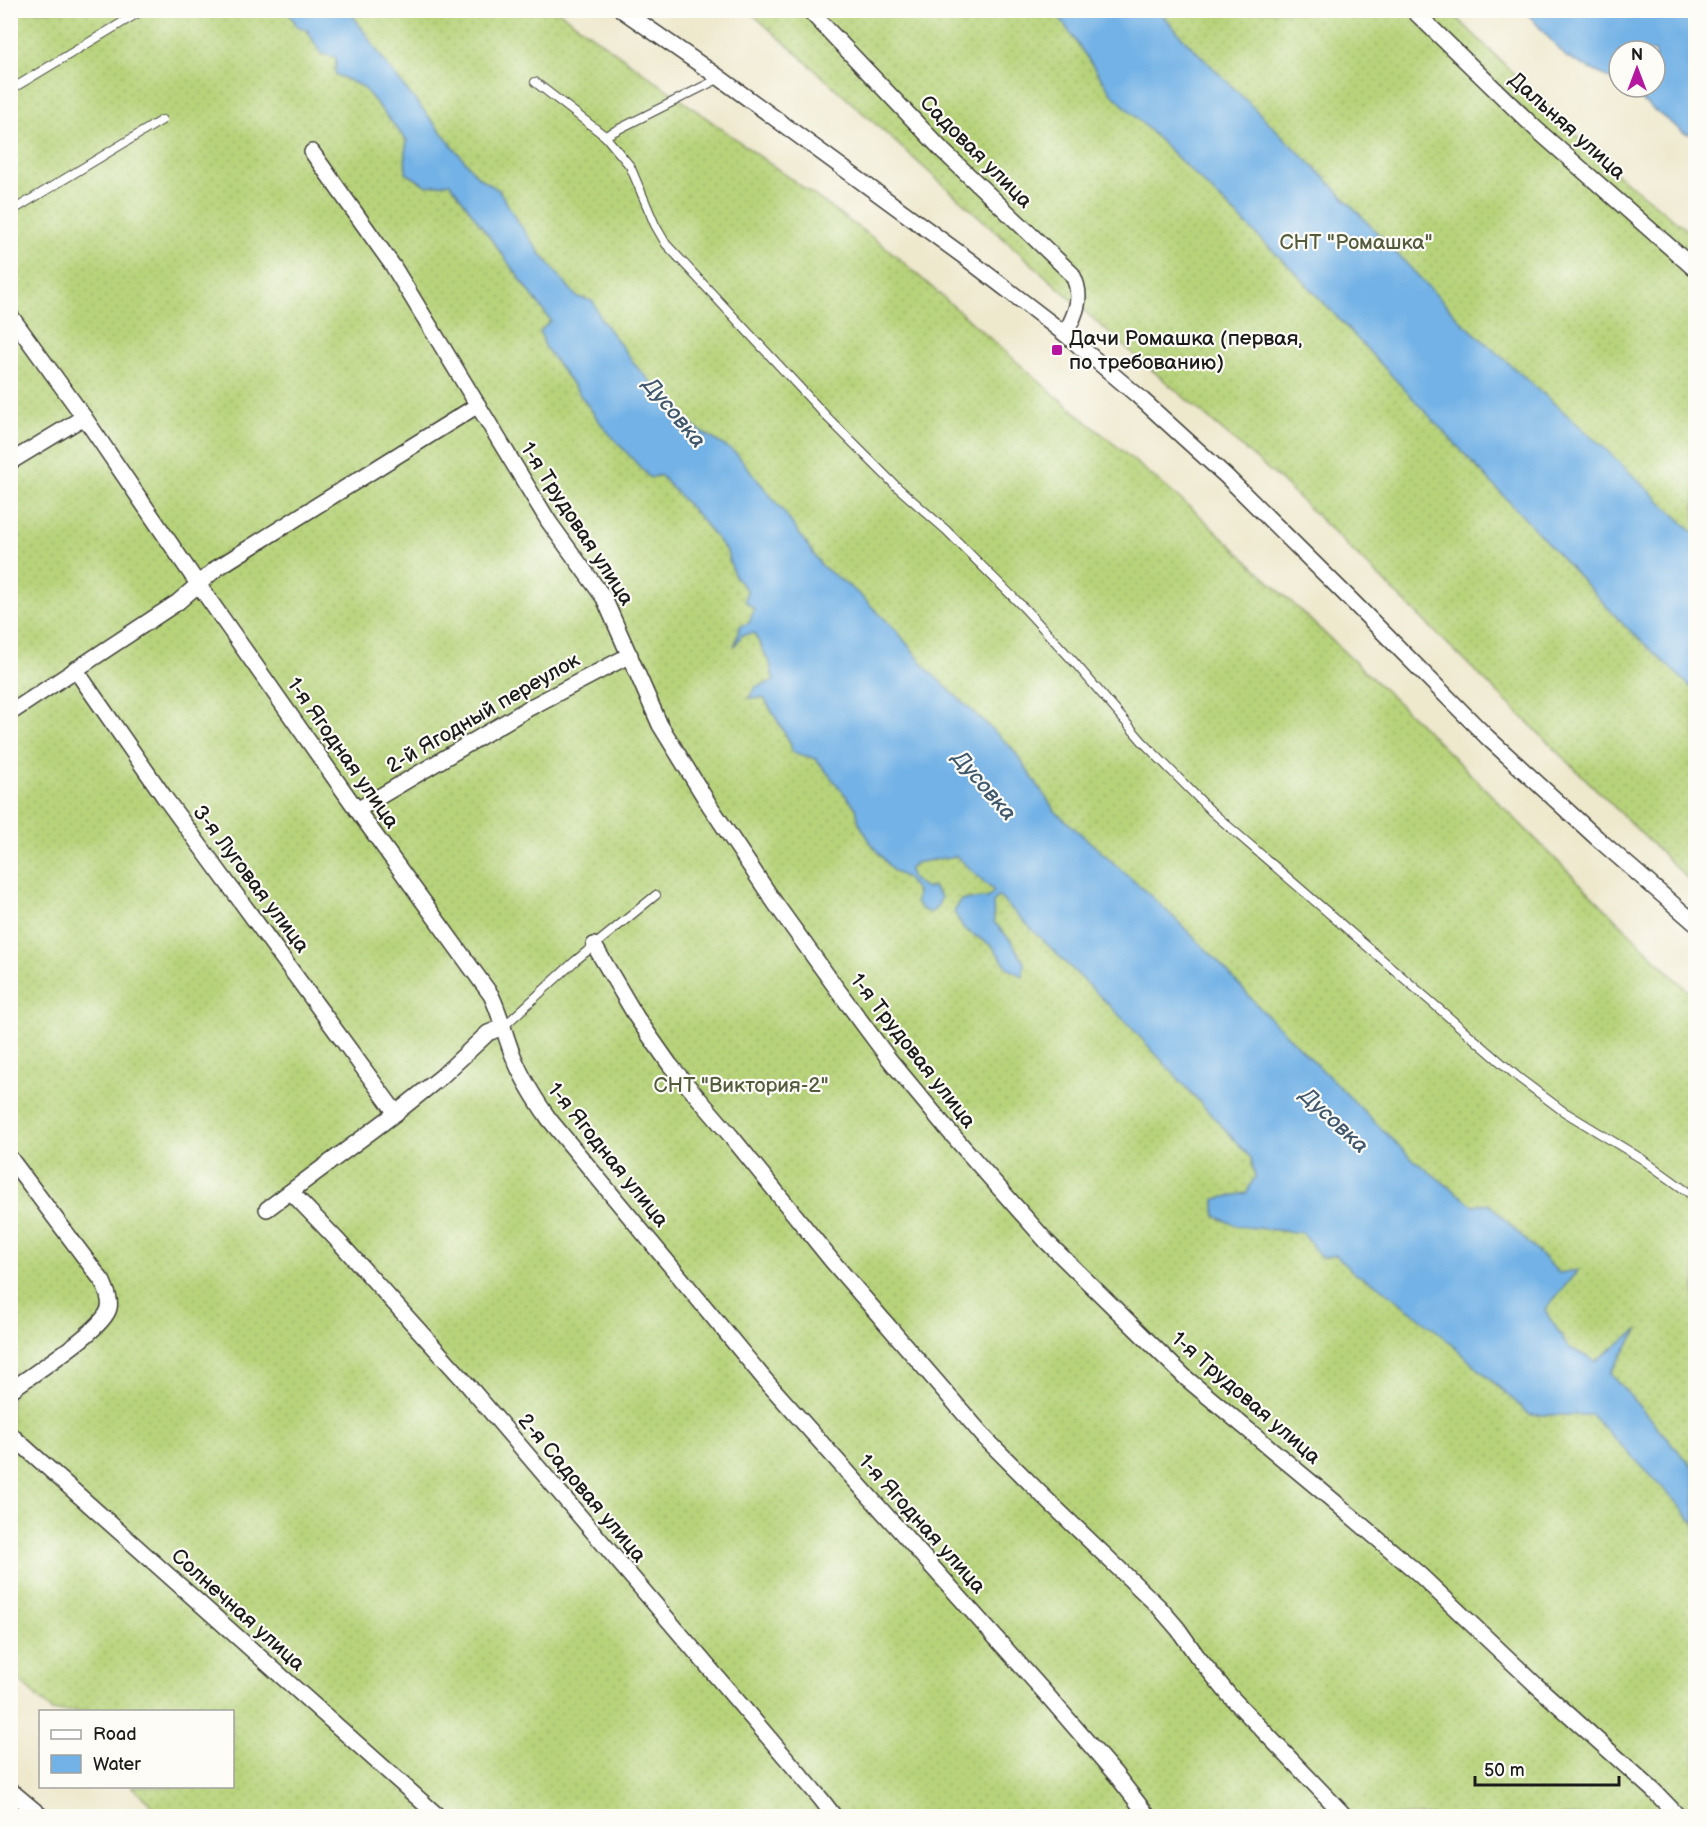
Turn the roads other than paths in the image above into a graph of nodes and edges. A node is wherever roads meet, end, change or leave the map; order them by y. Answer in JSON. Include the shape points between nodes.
{"nodes":[{"id":1,"x":143,"y":10,"type":"edge"},
{"id":2,"x":622,"y":10,"type":"edge"},
{"id":3,"x":809,"y":10,"type":"edge"},
{"id":4,"x":1413,"y":10,"type":"edge"},
{"id":5,"x":720,"y":78,"type":"junction"},
{"id":6,"x":535,"y":81,"type":"dead end"},
{"id":7,"x":10,"y":90,"type":"edge"},
{"id":8,"x":162,"y":120,"type":"dead end"},
{"id":9,"x":604,"y":136,"type":"junction"},
{"id":10,"x":312,"y":152,"type":"dead end"},
{"id":11,"x":10,"y":212,"type":"edge"},
{"id":12,"x":1695,"y":270,"type":"edge"},
{"id":13,"x":10,"y":315,"type":"edge"},
{"id":14,"x":1065,"y":334,"type":"junction"},
{"id":15,"x":478,"y":405,"type":"junction"},
{"id":16,"x":84,"y":417,"type":"junction"},
{"id":17,"x":10,"y":462,"type":"edge"},
{"id":18,"x":198,"y":584,"type":"junction"},
{"id":19,"x":630,"y":655,"type":"junction"},
{"id":20,"x":75,"y":669,"type":"junction"},
{"id":21,"x":10,"y":713,"type":"edge"},
{"id":22,"x":357,"y":810,"type":"junction"},
{"id":23,"x":656,"y":895,"type":"dead end"},
{"id":24,"x":1695,"y":924,"type":"edge"},
{"id":25,"x":594,"y":945,"type":"junction"},
{"id":26,"x":503,"y":1028,"type":"junction"},
{"id":27,"x":396,"y":1113,"type":"junction"},
{"id":28,"x":10,"y":1158,"type":"edge"},
{"id":29,"x":291,"y":1192,"type":"junction"},
{"id":30,"x":1695,"y":1198,"type":"edge"},
{"id":31,"x":267,"y":1209,"type":"dead end"},
{"id":32,"x":10,"y":1391,"type":"edge"},
{"id":33,"x":10,"y":1434,"type":"edge"},
{"id":34,"x":10,"y":1790,"type":"edge"},
{"id":35,"x":41,"y":1816,"type":"edge"},
{"id":36,"x":438,"y":1816,"type":"edge"},
{"id":37,"x":834,"y":1816,"type":"edge"},
{"id":38,"x":1148,"y":1816,"type":"edge"},
{"id":39,"x":1345,"y":1816,"type":"edge"},
{"id":40,"x":1678,"y":1816,"type":"edge"}],
"edges":[{"from":1,"to":7,"type":"lane"},
{"from":2,"to":5,"type":"street"},
{"from":3,"to":14,"type":"street","name":"Садовая улица","via":[[943,151],[1072,274],[1079,296]]},
{"from":4,"to":12,"type":"street","name":"Дальняя улица","via":[[1536,129]]},
{"from":5,"to":9,"type":"lane"},
{"from":5,"to":14,"type":"street"},
{"from":6,"to":9,"type":"lane"},
{"from":8,"to":11,"type":"lane"},
{"from":9,"to":30,"type":"lane","via":[[630,166],[666,244],[827,417],[1025,609],[1142,741],[1212,812],[1519,1078]]},
{"from":10,"to":15,"type":"street","name":"1-я Трудовая улица","via":[[393,266]]},
{"from":13,"to":16,"type":"street","name":"1-я Ягодная улица"},
{"from":14,"to":24,"type":"street","via":[[1226,476],[1487,738]]},
{"from":15,"to":18,"type":"street","via":[[217,568]]},
{"from":15,"to":19,"type":"street","name":"1-я Трудовая улица","via":[[549,522],[604,598]]},
{"from":16,"to":17,"type":"street"},
{"from":16,"to":18,"type":"street","name":"1-я Ягодная улица"},
{"from":18,"to":20,"type":"street","via":[[178,602]]},
{"from":18,"to":22,"type":"street","name":"1-я Ягодная улица"},
{"from":19,"to":22,"type":"street","name":"2-й Ягодный переулок","via":[[529,708]]},
{"from":19,"to":40,"type":"street","name":"1-я Трудовая улица","via":[[660,725],[775,903],[897,1068],[1047,1242],[1186,1379],[1420,1575]]},
{"from":20,"to":21,"type":"street"},
{"from":20,"to":27,"type":"street","name":"3-я Луговая улица"},
{"from":22,"to":26,"type":"street","name":"1-я Ягодная улица","via":[[490,995]]},
{"from":23,"to":25,"type":"lane"},
{"from":25,"to":26,"type":"lane"},
{"from":25,"to":39,"type":"street","via":[[670,1065],[840,1270],[986,1439],[1159,1607],[1229,1695]]},
{"from":26,"to":27,"type":"street","via":[[488,1033]]},
{"from":26,"to":38,"type":"street","name":"1-я Ягодная улица","via":[[523,1078],[549,1119],[766,1381],[1054,1704]]},
{"from":27,"to":29,"type":"street"},
{"from":28,"to":32,"type":"street","via":[[103,1282],[110,1308],[103,1320],[85,1335]]},
{"from":29,"to":31,"type":"street"},
{"from":29,"to":37,"type":"street","name":"2-я Садовая улица","via":[[461,1377]]},
{"from":33,"to":36,"type":"street","name":"Солнечная улица"},
{"from":34,"to":35,"type":"street"}]}
